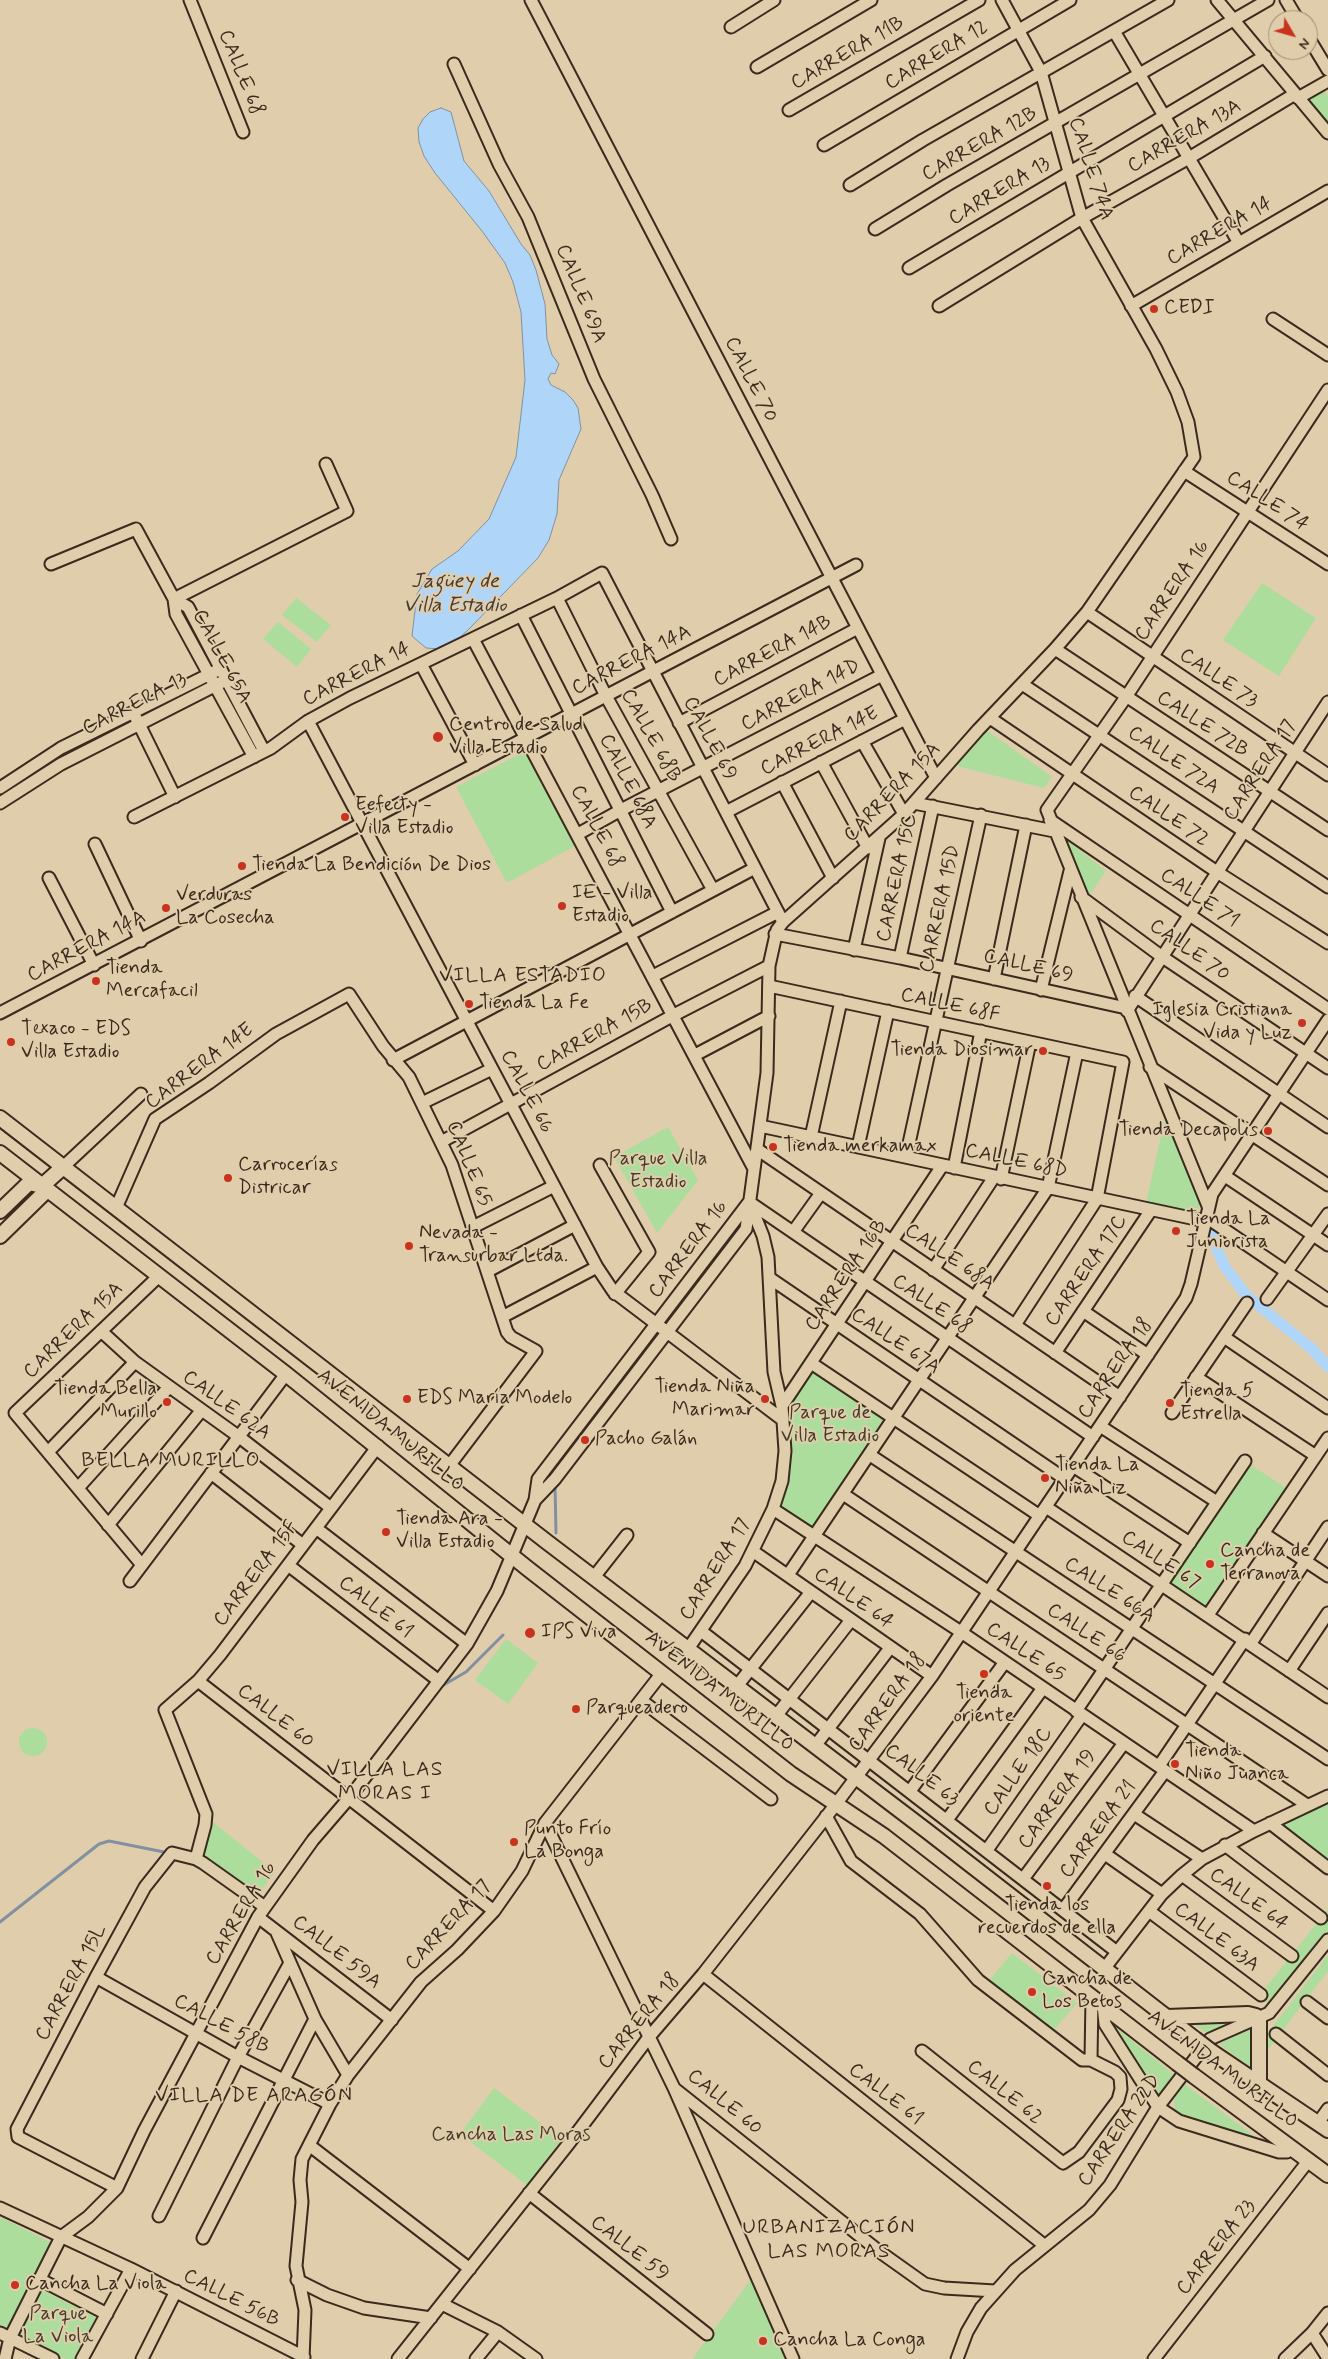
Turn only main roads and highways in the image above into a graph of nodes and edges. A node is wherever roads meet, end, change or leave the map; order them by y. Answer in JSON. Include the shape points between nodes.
{"nodes":[{"id":1,"x":0,"y":1118,"type":"edge"},
{"id":2,"x":0,"y":1153,"type":"edge"},
{"id":3,"x":63,"y":1167,"type":"junction"},
{"id":4,"x":42,"y":1186,"type":"junction"},
{"id":5,"x":0,"y":1211,"type":"edge"},
{"id":6,"x":0,"y":1236,"type":"edge"},
{"id":7,"x":1166,"y":2017,"type":"junction"},
{"id":8,"x":1259,"y":2084,"type":"junction"},
{"id":9,"x":1323,"y":2127,"type":"edge"},
{"id":10,"x":1328,"y":2175,"type":"edge"}],
"edges":[{"from":1,"to":3,"type":"main road","name":"AVENIDA MURILLO"},
{"from":2,"to":4,"type":"main road","name":"AVENIDA MURILLO"},
{"from":3,"to":4,"type":"main road"},
{"from":3,"to":7,"type":"main road","name":"AVENIDA MURILLO"},
{"from":4,"to":5,"type":"main road","via":[[29,1183]]},
{"from":4,"to":6,"type":"main road","via":[[44,1194]]},
{"from":4,"to":10,"type":"main road","name":"AVENIDA MURILLO","bridge":true,"via":[[378,1446],[791,1774],[890,1840],[1177,2063]]},
{"from":7,"to":8,"type":"main road","name":"AVENIDA MURILLO","bridge":true},
{"from":7,"to":8,"type":"main road","via":[[1253,2014],[1259,2020]]},
{"from":8,"to":9,"type":"main road","name":"AVENIDA MURILLO"}]}
